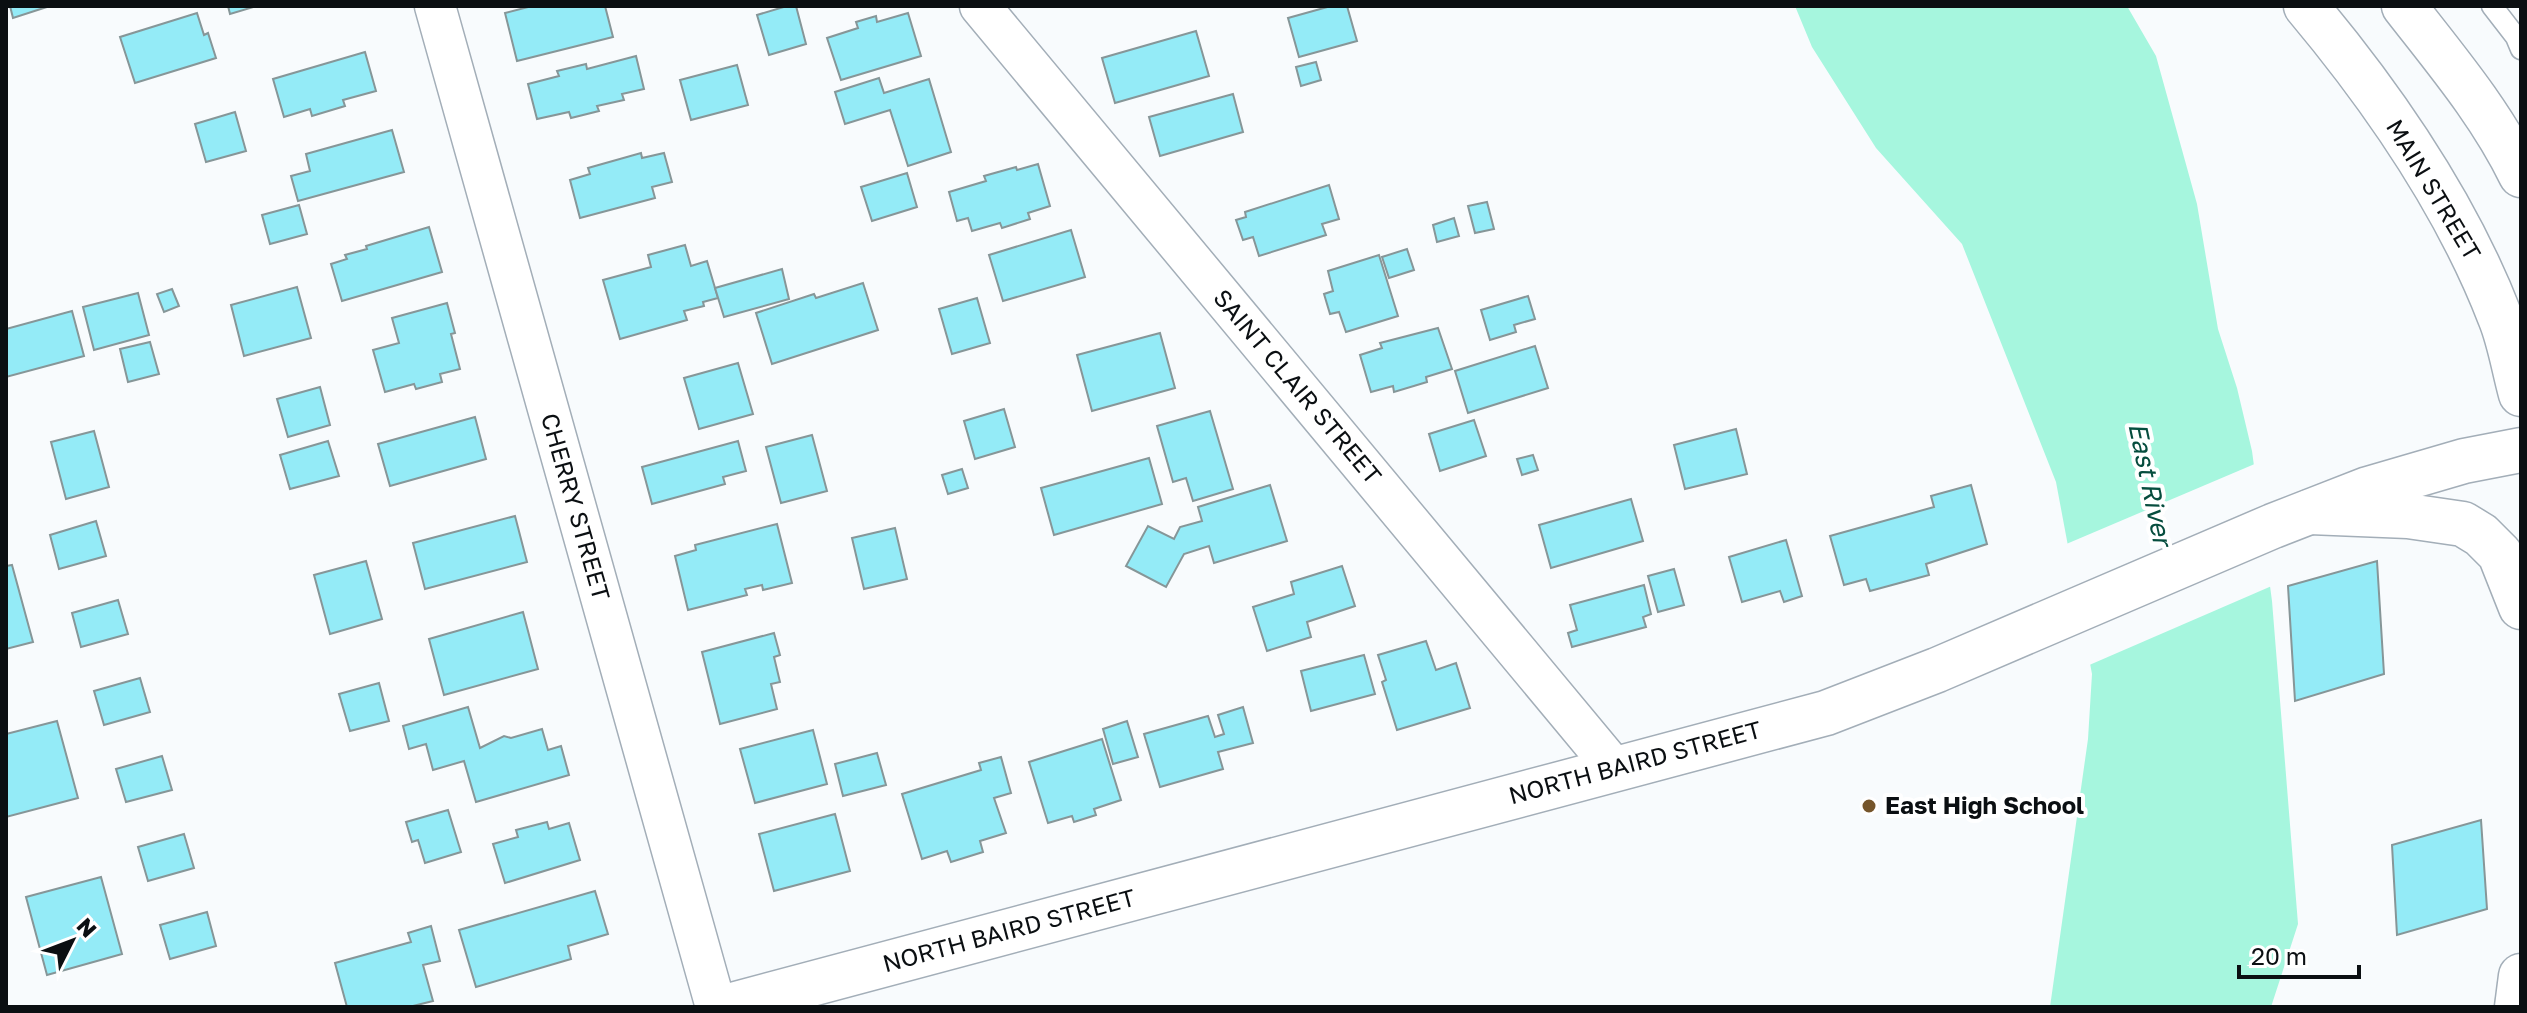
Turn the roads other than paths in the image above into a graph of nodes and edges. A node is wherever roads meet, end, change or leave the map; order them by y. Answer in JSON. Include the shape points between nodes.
{"nodes":[{"id":1,"x":435,"y":6,"type":"edge"},
{"id":2,"x":980,"y":6,"type":"edge"},
{"id":3,"x":2306,"y":6,"type":"edge"},
{"id":4,"x":2404,"y":6,"type":"edge"},
{"id":5,"x":2492,"y":6,"type":"edge"},
{"id":6,"x":2519,"y":38,"type":"edge"},
{"id":7,"x":2521,"y":175,"type":"edge"},
{"id":8,"x":2521,"y":394,"type":"edge"},
{"id":9,"x":2521,"y":450,"type":"edge"},
{"id":10,"x":2292,"y":519,"type":"junction"},
{"id":11,"x":2521,"y":607,"type":"edge"},
{"id":12,"x":1614,"y":768,"type":"junction"},
{"id":13,"x":2521,"y":976,"type":"edge"},
{"id":14,"x":716,"y":1007,"type":"edge"},
{"id":15,"x":725,"y":1007,"type":"edge"},
{"id":16,"x":2517,"y":1007,"type":"edge"}],
"edges":[{"from":1,"to":14,"type":"street","name":"CHERRY STREET"},
{"from":2,"to":12,"type":"street","name":"SAINT CLAIR STREET"},
{"from":3,"to":8,"type":"street","name":"MAIN STREET","via":[[2408,141],[2473,252],[2502,320]]},
{"from":4,"to":7,"type":"street","via":[[2477,101]]},
{"from":5,"to":6,"type":"lane"},
{"from":9,"to":10,"type":"street","name":"NORTH BAIRD STREET","via":[[2368,489]]},
{"from":10,"to":11,"type":"street","via":[[2408,516],[2463,524],[2500,554]]},
{"from":10,"to":12,"type":"street","name":"NORTH BAIRD STREET","via":[[1826,713]]},
{"from":12,"to":15,"type":"street","name":"NORTH BAIRD STREET"},
{"from":13,"to":16,"type":"street"}]}
